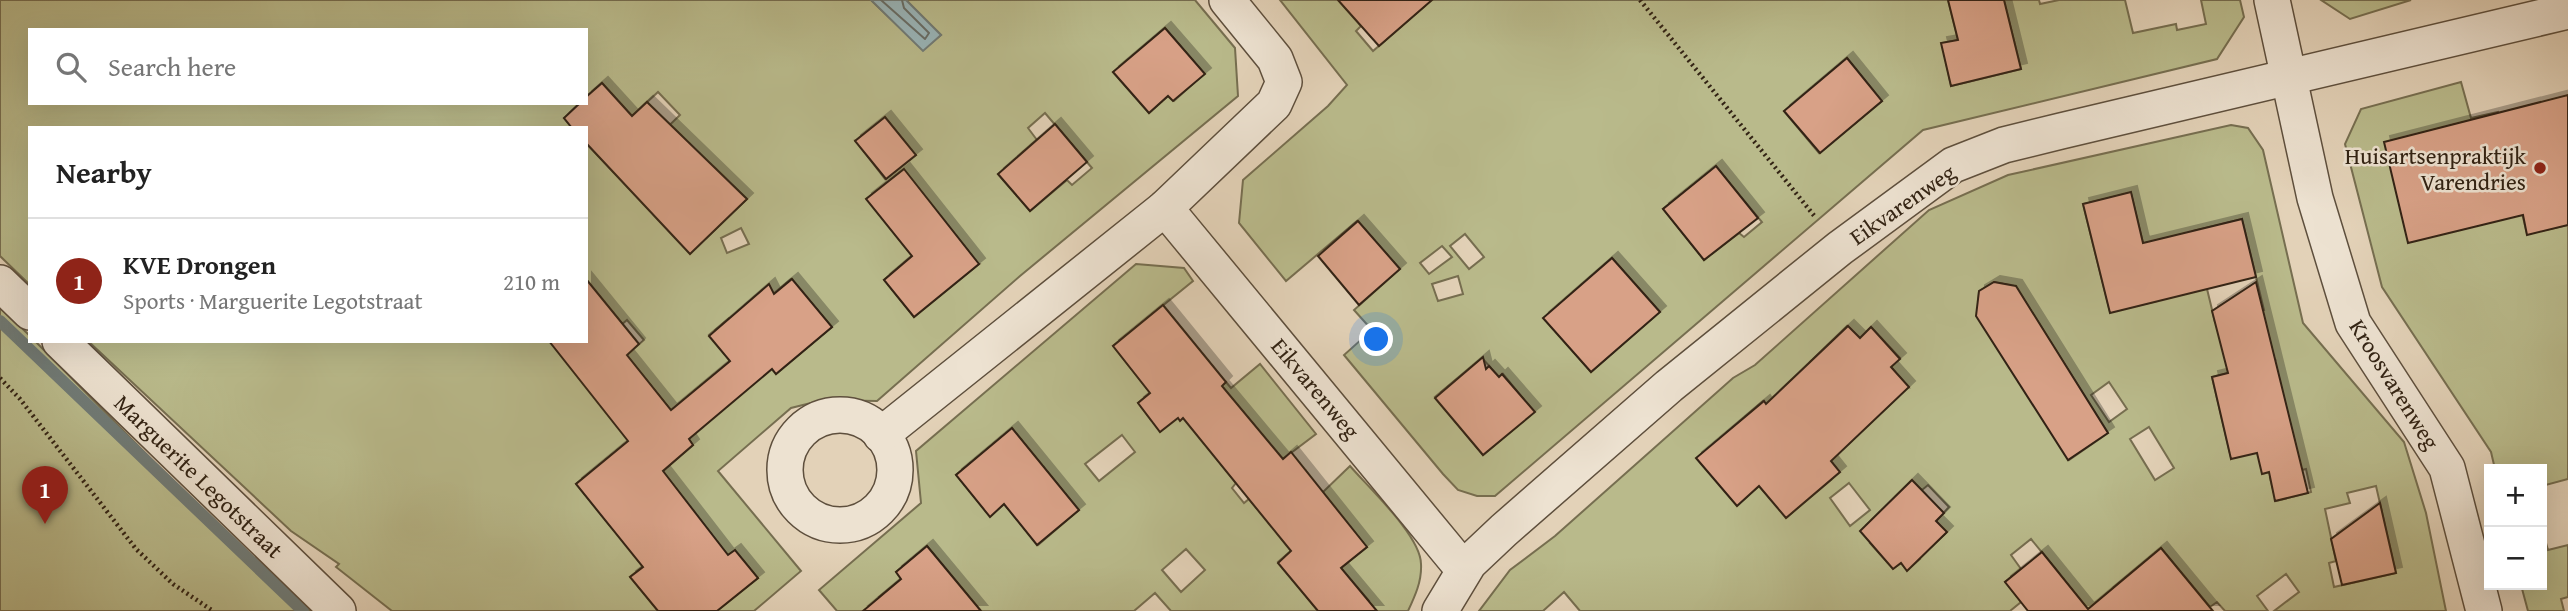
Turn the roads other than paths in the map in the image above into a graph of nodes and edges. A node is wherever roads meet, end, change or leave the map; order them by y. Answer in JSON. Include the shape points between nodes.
{"nodes":[{"id":1,"x":2273,"y":0,"type":"edge"},
{"id":2,"x":1242,"y":8,"type":"edge"},
{"id":3,"x":2568,"y":11,"type":"edge"},
{"id":4,"x":2290,"y":75,"type":"junction"},
{"id":5,"x":1165,"y":208,"type":"junction"},
{"id":6,"x":0,"y":283,"type":"edge"},
{"id":7,"x":28,"y":310,"type":"edge"},
{"id":8,"x":62,"y":343,"type":"edge"},
{"id":9,"x":881,"y":435,"type":"dead end"},
{"id":10,"x":1464,"y":570,"type":"junction"},
{"id":11,"x":338,"y":611,"type":"edge"},
{"id":12,"x":1440,"y":611,"type":"edge"},
{"id":13,"x":2484,"y":611,"type":"edge"}],
"edges":[{"from":1,"to":4,"type":"street","name":"Kroosvarenweg"},
{"from":2,"to":5,"type":"street","via":[[1284,82],[1274,104]]},
{"from":3,"to":4,"type":"street","name":"Eikvarenweg"},
{"from":4,"to":10,"type":"street","name":"Eikvarenweg","via":[[2004,145],[1953,165],[1840,248],[1669,386]]},
{"from":4,"to":13,"type":"street","name":"Kroosvarenweg","via":[[2315,198],[2353,323],[2447,468]]},
{"from":5,"to":9,"type":"street"},
{"from":5,"to":10,"type":"street","name":"Eikvarenweg"},
{"from":6,"to":7,"type":"street"},
{"from":8,"to":11,"type":"street","name":"Marguerite Legotstraat"},
{"from":10,"to":12,"type":"street","name":"Eikvarenweg"}]}
